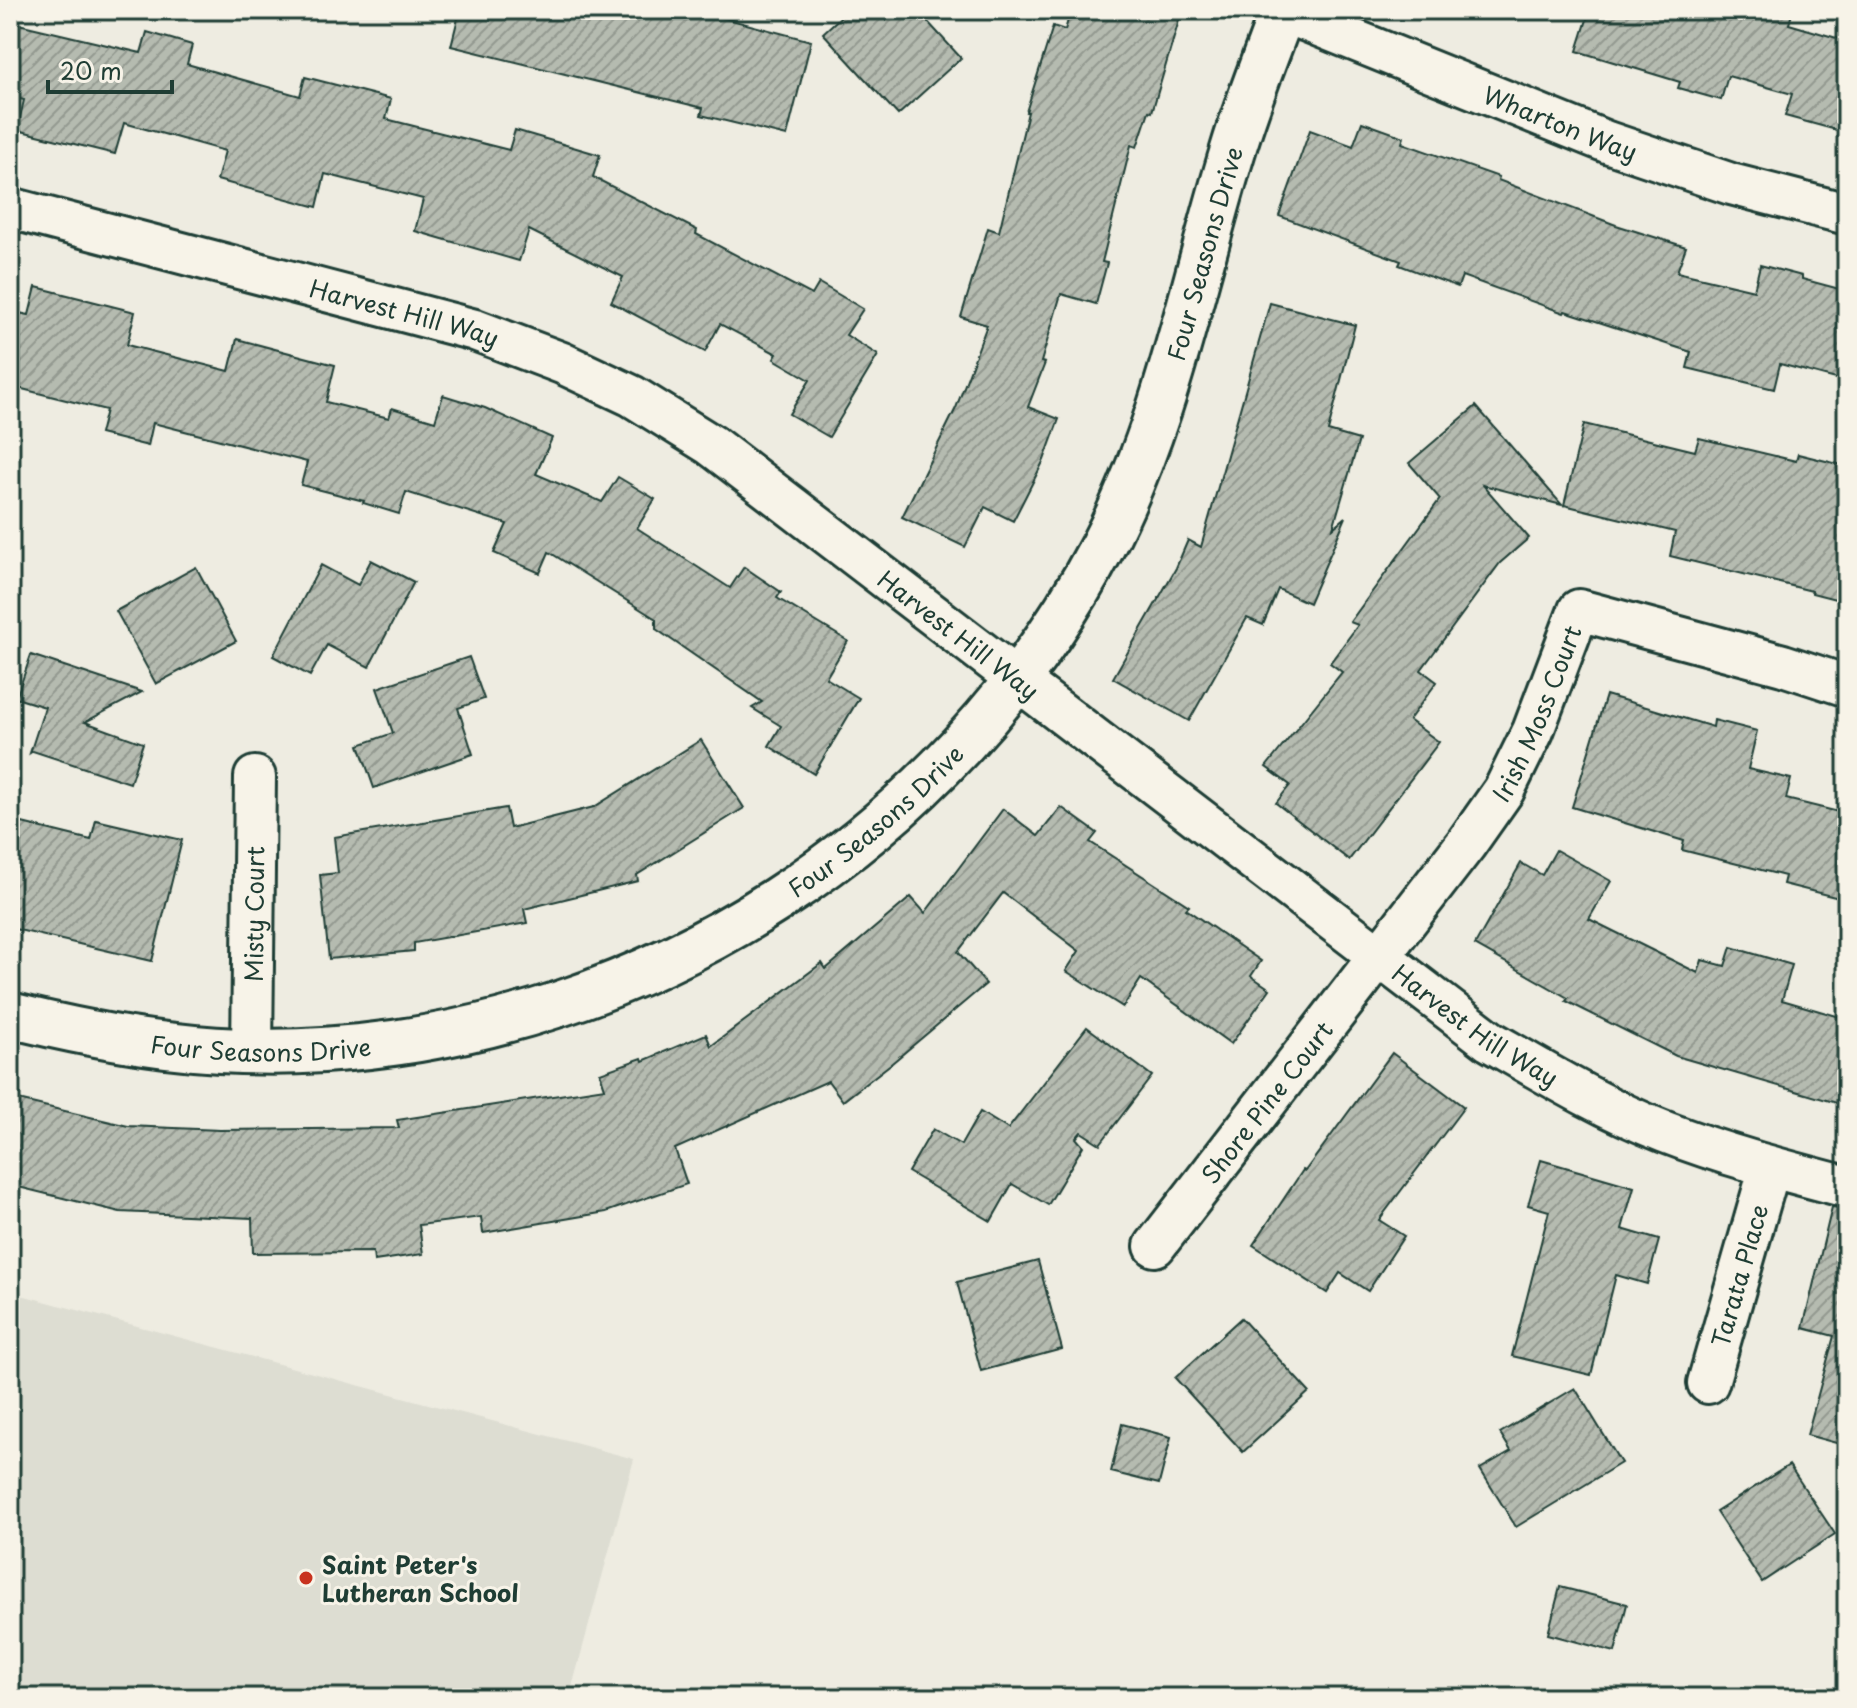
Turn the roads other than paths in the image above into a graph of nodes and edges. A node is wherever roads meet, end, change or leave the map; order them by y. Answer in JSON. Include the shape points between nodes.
{"nodes":[{"id":1,"x":1283,"y":11,"type":"edge"},
{"id":2,"x":10,"y":208,"type":"edge"},
{"id":3,"x":1847,"y":214,"type":"edge"},
{"id":4,"x":1016,"y":679,"type":"junction"},
{"id":5,"x":1847,"y":686,"type":"edge"},
{"id":6,"x":255,"y":777,"type":"dead end"},
{"id":7,"x":1378,"y":958,"type":"junction"},
{"id":8,"x":10,"y":1015,"type":"edge"},
{"id":9,"x":252,"y":1052,"type":"junction"},
{"id":10,"x":1770,"y":1167,"type":"junction"},
{"id":11,"x":1847,"y":1187,"type":"edge"},
{"id":12,"x":1155,"y":1246,"type":"dead end"},
{"id":13,"x":1708,"y":1383,"type":"dead end"}],
"edges":[{"from":1,"to":3,"type":"street","name":"Wharton Way","via":[[1607,142],[1731,184]]},
{"from":1,"to":4,"type":"street","name":"Four Seasons Drive","via":[[1233,148],[1149,441],[1102,547]]},
{"from":2,"to":4,"type":"street","name":"Harvest Hill Way","via":[[475,330],[562,363],[632,396],[711,445]]},
{"from":4,"to":7,"type":"street","name":"Harvest Hill Way"},
{"from":4,"to":9,"type":"street","name":"Four Seasons Drive","via":[[915,795],[826,868],[744,922],[671,961],[595,993],[421,1039]]},
{"from":5,"to":7,"type":"street","name":"Irish Moss Court","via":[[1579,610],[1533,731],[1504,790]]},
{"from":6,"to":9,"type":"street","name":"Misty Court"},
{"from":7,"to":10,"type":"street","name":"Harvest Hill Way","via":[[1490,1041],[1575,1091],[1664,1132]]},
{"from":7,"to":12,"type":"street","name":"Shore Pine Court"},
{"from":8,"to":9,"type":"street","name":"Four Seasons Drive","via":[[159,1046]]},
{"from":10,"to":11,"type":"street","name":"Harvest Hill Way"},
{"from":10,"to":13,"type":"street","name":"Tarata Place"}]}
